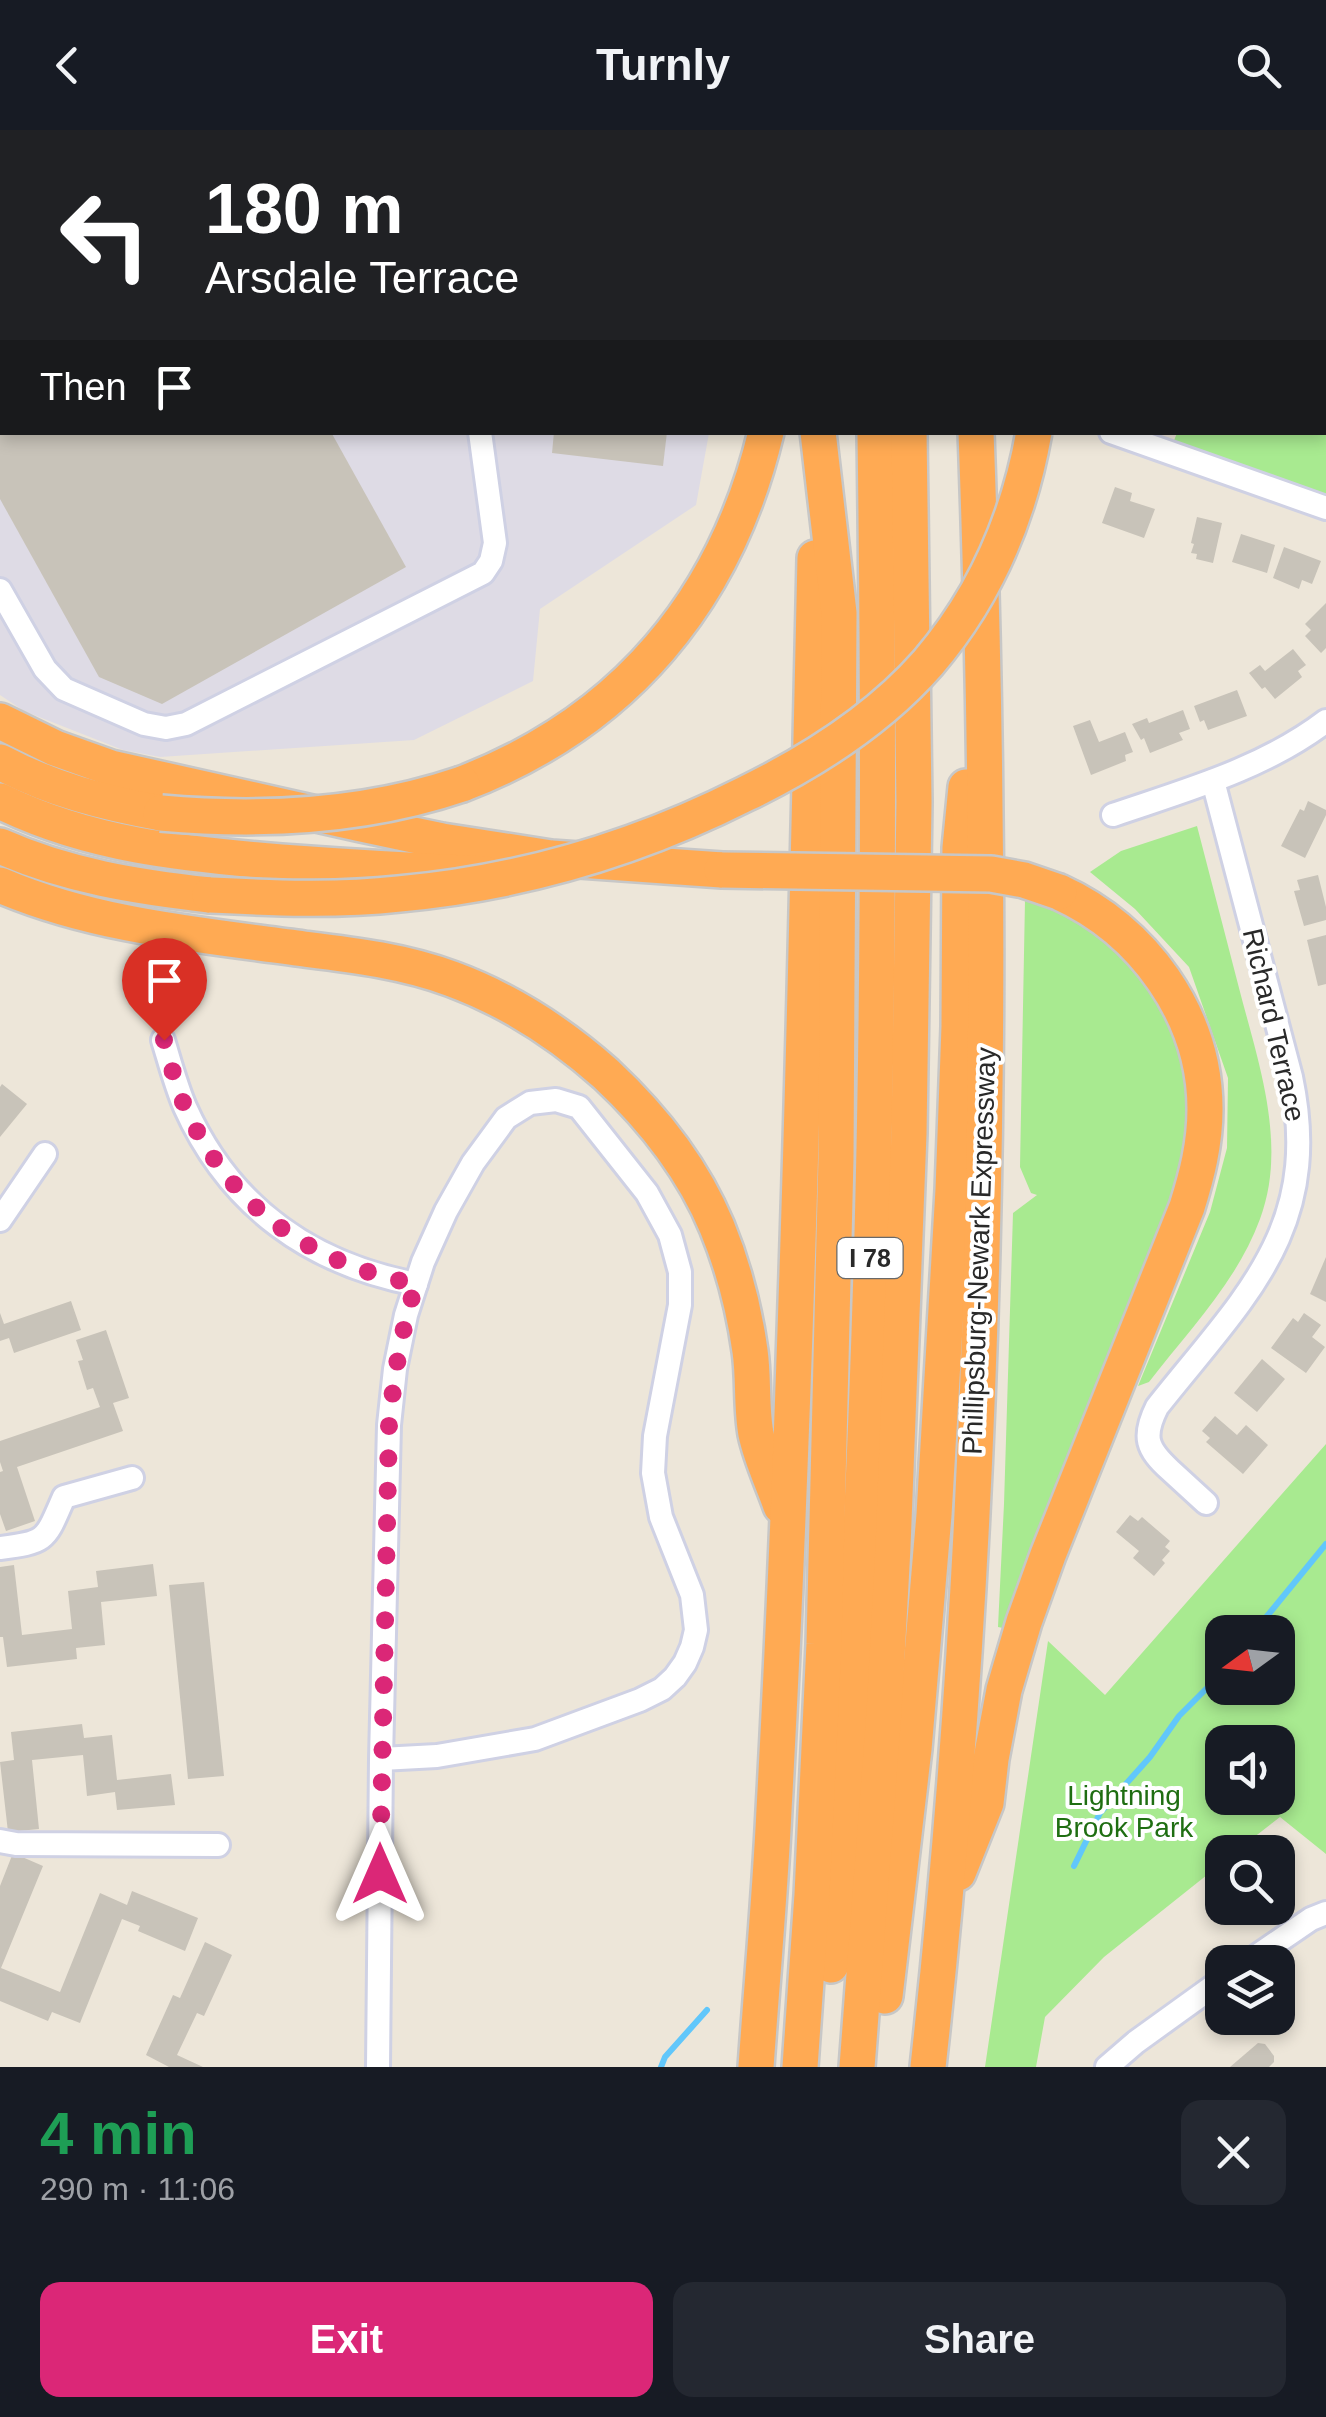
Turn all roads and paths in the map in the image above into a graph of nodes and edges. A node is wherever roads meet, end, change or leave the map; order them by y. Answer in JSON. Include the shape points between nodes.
{"nodes":[{"id":1,"x":480,"y":435,"type":"edge"},
{"id":2,"x":765,"y":435,"type":"edge"},
{"id":3,"x":818,"y":435,"type":"edge"},
{"id":4,"x":818,"y":435,"type":"edge"},
{"id":5,"x":976,"y":435,"type":"edge"},
{"id":6,"x":1033,"y":435,"type":"edge"},
{"id":7,"x":1119,"y":435,"type":"edge"},
{"id":8,"x":876,"y":440,"type":"edge"},
{"id":9,"x":910,"y":448,"type":"edge"},
{"id":10,"x":1326,"y":508,"type":"edge"},
{"id":11,"x":0,"y":590,"type":"edge"},
{"id":12,"x":982,"y":626,"type":"junction"},
{"id":13,"x":0,"y":720,"type":"edge"},
{"id":14,"x":1326,"y":722,"type":"edge"},
{"id":15,"x":0,"y":762,"type":"edge"},
{"id":16,"x":1212,"y":781,"type":"junction"},
{"id":17,"x":0,"y":801,"type":"edge"},
{"id":18,"x":1112,"y":815,"type":"dead end"},
{"id":19,"x":0,"y":846,"type":"edge"},
{"id":20,"x":722,"y":870,"type":"junction"},
{"id":21,"x":0,"y":885,"type":"edge"},
{"id":22,"x":164,"y":1040,"type":"dead end"},
{"id":23,"x":45,"y":1154,"type":"dead end"},
{"id":24,"x":0,"y":1220,"type":"edge"},
{"id":25,"x":416,"y":1284,"type":"junction"},
{"id":26,"x":132,"y":1478,"type":"dead end"},
{"id":27,"x":1206,"y":1503,"type":"dead end"},
{"id":28,"x":788,"y":1526,"type":"junction"},
{"id":29,"x":0,"y":1548,"type":"edge"},
{"id":30,"x":381,"y":1759,"type":"junction"},
{"id":31,"x":0,"y":1841,"type":"edge"},
{"id":32,"x":218,"y":1845,"type":"dead end"},
{"id":33,"x":946,"y":1902,"type":"junction"},
{"id":34,"x":1326,"y":1913,"type":"edge"},
{"id":35,"x":1272,"y":1945,"type":"edge"},
{"id":36,"x":1205,"y":1992,"type":"edge"},
{"id":37,"x":378,"y":2067,"type":"edge"},
{"id":38,"x":756,"y":2067,"type":"edge"},
{"id":39,"x":800,"y":2067,"type":"edge"},
{"id":40,"x":821,"y":2067,"type":"edge"},
{"id":41,"x":856,"y":2067,"type":"edge"},
{"id":42,"x":877,"y":2067,"type":"edge"},
{"id":43,"x":928,"y":2067,"type":"edge"},
{"id":44,"x":1107,"y":2067,"type":"edge"}],
"edges":[{"from":1,"to":11,"type":"street","via":[[496,542],[482,573],[186,724],[144,724],[64,690]]},
{"from":2,"to":15,"type":"highway","bridge":true,"via":[[736,527],[674,632],[584,719],[515,762],[396,803],[236,818],[118,806]]},
{"from":3,"to":28,"type":"highway","number":"I 78"},
{"from":4,"to":39,"type":"highway","via":[[840,613],[836,1158],[824,1644]]},
{"from":5,"to":12,"type":"highway","name":"Phillipsburg-Newark Expressway"},
{"from":6,"to":19,"type":"highway","bridge":true,"via":[[994,563],[926,665],[846,736],[790,771],[645,839],[456,887],[288,899],[145,888],[78,874]]},
{"from":7,"to":10,"type":"street"},
{"from":8,"to":40,"type":"highway","number":"I 78","via":[[868,1340],[850,1722]]},
{"from":9,"to":41,"type":"highway","number":"I 78","via":[[909,1133],[888,1638]]},
{"from":12,"to":33,"type":"highway","name":"Phillipsburg-Newark Expressway","via":[[980,1269]]},
{"from":12,"to":42,"type":"highway","via":[[960,848],[954,1190],[934,1515]]},
{"from":13,"to":20,"type":"highway","via":[[110,768],[360,824],[550,858]]},
{"from":14,"to":16,"type":"street","via":[[1284,750]]},
{"from":16,"to":18,"type":"street"},
{"from":16,"to":27,"type":"street","name":"Richard Terrace","via":[[1292,1077],[1300,1140],[1293,1198],[1271,1257],[1148,1427],[1154,1456]]},
{"from":17,"to":20,"type":"highway","via":[[81,833],[197,855],[537,876]]},
{"from":20,"to":33,"type":"highway","bridge":true,"via":[[991,874],[1059,892],[1094,910],[1151,962],[1190,1031],[1201,1069],[1202,1146],[1186,1207],[1024,1622],[1001,1707],[986,1803]]},
{"from":21,"to":28,"type":"highway","via":[[99,916],[373,958],[451,978],[525,1014],[592,1062],[675,1153],[716,1224],[750,1351],[756,1435]]},
{"from":22,"to":25,"type":"street","via":[[198,1132],[253,1205],[328,1258]]},
{"from":23,"to":24,"type":"street"},
{"from":25,"to":30,"type":"street","via":[[389,1425]]},
{"from":25,"to":30,"type":"street","via":[[446,1211],[506,1118],[530,1103],[578,1106],[647,1192],[680,1272],[654,1473],[662,1517],[692,1595],[696,1630],[675,1677],[640,1700],[535,1739]]},
{"from":26,"to":29,"type":"street","via":[[64,1498],[48,1534],[34,1544]]},
{"from":28,"to":38,"type":"highway","number":"I 78"},
{"from":30,"to":37,"type":"street"},
{"from":31,"to":32,"type":"street"},
{"from":33,"to":43,"type":"highway","name":"Phillipsburg-Newark Expressway"},
{"from":34,"to":35,"type":"street"},
{"from":36,"to":44,"type":"street"}]}
